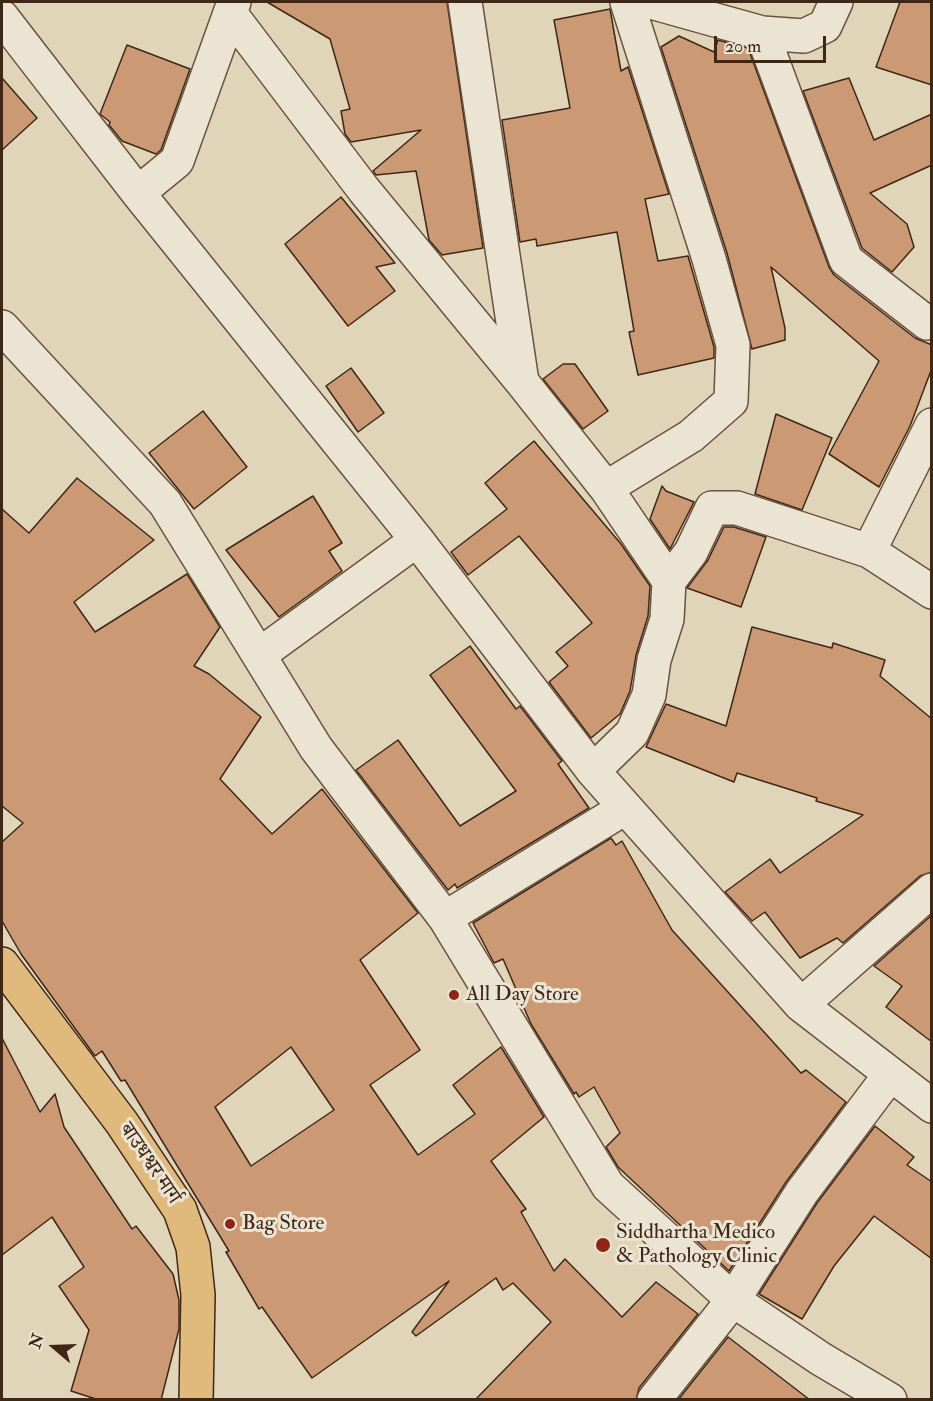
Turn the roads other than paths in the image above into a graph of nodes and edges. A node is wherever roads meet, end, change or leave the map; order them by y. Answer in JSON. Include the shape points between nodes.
{"nodes":[{"id":1,"x":465,"y":2,"type":"edge"},
{"id":2,"x":627,"y":2,"type":"edge"},
{"id":3,"x":651,"y":2,"type":"edge"},
{"id":4,"x":836,"y":2,"type":"edge"},
{"id":5,"x":232,"y":7,"type":"edge"},
{"id":6,"x":2,"y":16,"type":"edge"},
{"id":7,"x":762,"y":33,"type":"junction"},
{"id":8,"x":138,"y":193,"type":"junction"},
{"id":9,"x":930,"y":323,"type":"edge"},
{"id":10,"x":2,"y":327,"type":"edge"},
{"id":11,"x":522,"y":382,"type":"junction"},
{"id":12,"x":932,"y":425,"type":"edge"},
{"id":13,"x":606,"y":488,"type":"junction"},
{"id":14,"x":417,"y":540,"type":"junction"},
{"id":15,"x":869,"y":551,"type":"junction"},
{"id":16,"x":669,"y":581,"type":"junction"},
{"id":17,"x":932,"y":592,"type":"edge"},
{"id":18,"x":259,"y":655,"type":"junction"},
{"id":19,"x":593,"y":771,"type":"junction"},
{"id":20,"x":625,"y":808,"type":"junction"},
{"id":21,"x":932,"y":890,"type":"edge"},
{"id":22,"x":445,"y":918,"type":"junction"},
{"id":23,"x":2,"y":964,"type":"edge"},
{"id":24,"x":801,"y":1005,"type":"junction"},
{"id":25,"x":889,"y":1076,"type":"junction"},
{"id":26,"x":932,"y":1106,"type":"edge"},
{"id":27,"x":733,"y":1300,"type":"junction"},
{"id":28,"x":196,"y":1400,"type":"edge"},
{"id":29,"x":654,"y":1400,"type":"edge"},
{"id":30,"x":890,"y":1400,"type":"edge"}],
"edges":[{"from":1,"to":11,"type":"street"},
{"from":2,"to":13,"type":"street","via":[[733,345],[731,401],[691,436]]},
{"from":3,"to":7,"type":"street"},
{"from":4,"to":7,"type":"street","via":[[825,26],[804,36]]},
{"from":5,"to":8,"type":"street","via":[[177,161]]},
{"from":5,"to":11,"type":"street","via":[[363,190]]},
{"from":6,"to":8,"type":"street"},
{"from":7,"to":9,"type":"street","via":[[846,260]]},
{"from":8,"to":14,"type":"street"},
{"from":10,"to":18,"type":"street","via":[[165,503]]},
{"from":11,"to":13,"type":"street"},
{"from":12,"to":15,"type":"street"},
{"from":13,"to":16,"type":"street"},
{"from":14,"to":18,"type":"street"},
{"from":14,"to":19,"type":"street"},
{"from":15,"to":16,"type":"street","via":[[737,508],[712,508],[692,552]]},
{"from":15,"to":17,"type":"street"},
{"from":16,"to":19,"type":"street","via":[[667,619],[654,660],[649,695],[632,733]]},
{"from":18,"to":22,"type":"street","via":[[316,748]]},
{"from":19,"to":20,"type":"street"},
{"from":20,"to":22,"type":"street"},
{"from":20,"to":24,"type":"street"},
{"from":21,"to":24,"type":"street"},
{"from":22,"to":27,"type":"street","via":[[608,1186]]},
{"from":23,"to":28,"type":"main road","name":"बाउधश्वर मार्ग","via":[[122,1123],[180,1210],[193,1247],[198,1296]]},
{"from":24,"to":25,"type":"street"},
{"from":25,"to":26,"type":"street"},
{"from":25,"to":27,"type":"street","via":[[802,1192]]},
{"from":27,"to":29,"type":"street"},
{"from":27,"to":30,"type":"street"}]}
